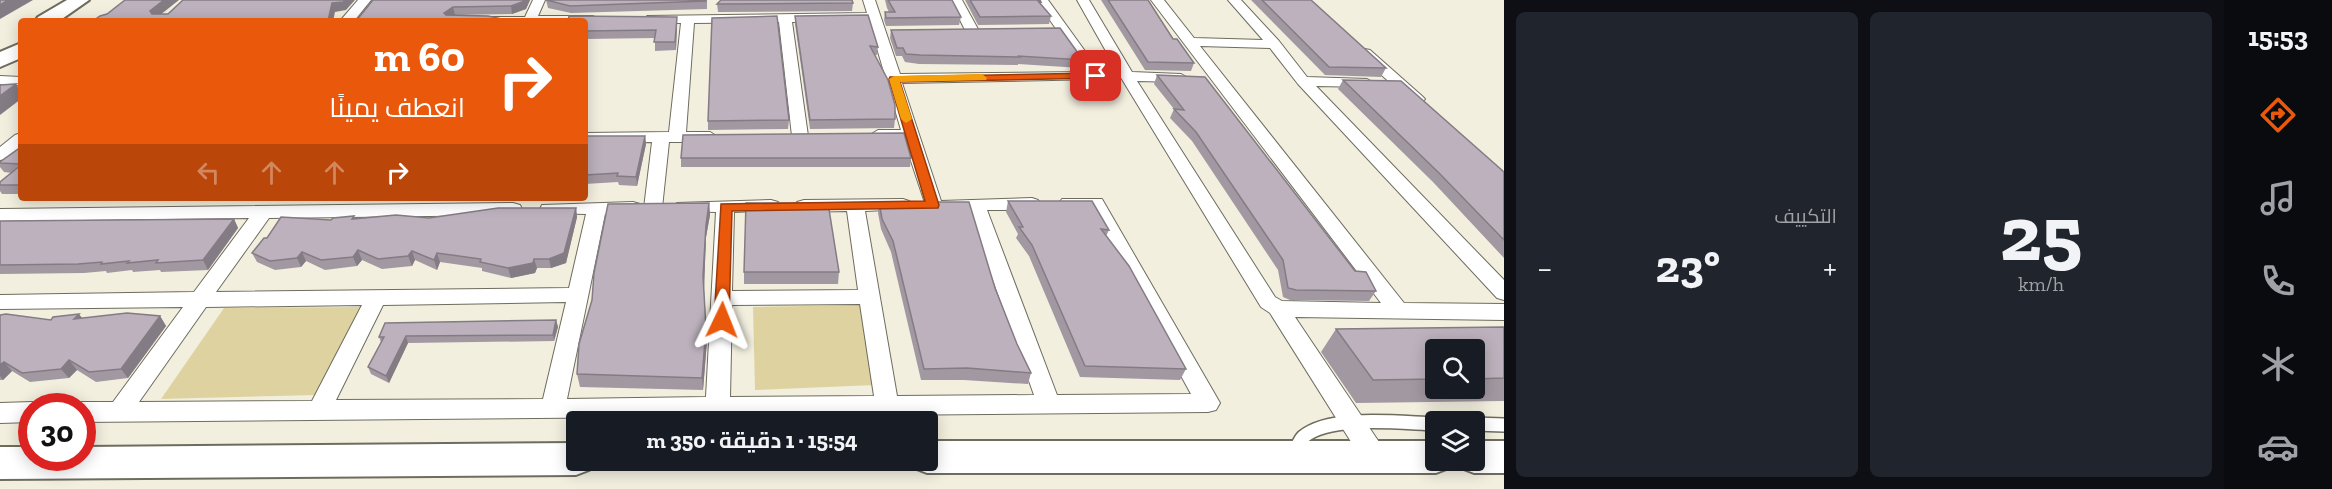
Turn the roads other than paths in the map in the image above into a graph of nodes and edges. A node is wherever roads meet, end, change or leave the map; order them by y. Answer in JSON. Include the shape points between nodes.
{"nodes":[{"id":1,"x":80,"y":0,"type":"edge"},
{"id":2,"x":101,"y":0,"type":"edge"},
{"id":3,"x":365,"y":0,"type":"edge"},
{"id":4,"x":539,"y":0,"type":"edge"},
{"id":5,"x":869,"y":0,"type":"edge"},
{"id":6,"x":956,"y":0,"type":"edge"},
{"id":7,"x":1042,"y":0,"type":"edge"},
{"id":8,"x":1083,"y":0,"type":"edge"},
{"id":9,"x":1157,"y":0,"type":"edge"},
{"id":10,"x":1234,"y":0,"type":"edge"},
{"id":11,"x":50,"y":18,"type":"edge"},
{"id":12,"x":71,"y":18,"type":"edge"},
{"id":13,"x":350,"y":18,"type":"edge"},
{"id":14,"x":531,"y":18,"type":"edge"},
{"id":15,"x":785,"y":18,"type":"junction"},
{"id":16,"x":643,"y":19,"type":"edge"},
{"id":17,"x":688,"y":19,"type":"junction"},
{"id":18,"x":588,"y":20,"type":"edge"},
{"id":19,"x":609,"y":20,"type":"edge"},
{"id":20,"x":881,"y":27,"type":"junction"},
{"id":21,"x":1041,"y":30,"type":"edge"},
{"id":22,"x":1064,"y":30,"type":"junction"},
{"id":23,"x":972,"y":31,"type":"edge"},
{"id":24,"x":18,"y":37,"type":"edge"},
{"id":25,"x":1191,"y":42,"type":"junction"},
{"id":26,"x":1274,"y":44,"type":"junction"},
{"id":27,"x":1358,"y":46,"type":"edge"},
{"id":28,"x":0,"y":48,"type":"edge"},
{"id":29,"x":18,"y":51,"type":"edge"},
{"id":30,"x":0,"y":61,"type":"edge"},
{"id":31,"x":0,"y":69,"type":"edge"},
{"id":32,"x":18,"y":69,"type":"edge"},
{"id":33,"x":1127,"y":76,"type":"junction"},
{"id":34,"x":894,"y":79,"type":"junction"},
{"id":35,"x":1216,"y":79,"type":"junction"},
{"id":36,"x":0,"y":80,"type":"edge"},
{"id":37,"x":18,"y":81,"type":"edge"},
{"id":38,"x":1303,"y":81,"type":"junction"},
{"id":39,"x":1399,"y":84,"type":"junction"},
{"id":40,"x":1426,"y":107,"type":"edge"},
{"id":41,"x":822,"y":135,"type":"edge"},
{"id":42,"x":867,"y":135,"type":"edge"},
{"id":43,"x":911,"y":135,"type":"junction"},
{"id":44,"x":721,"y":136,"type":"edge"},
{"id":45,"x":669,"y":137,"type":"junction"},
{"id":46,"x":588,"y":138,"type":"edge"},
{"id":47,"x":18,"y":142,"type":"edge"},
{"id":48,"x":0,"y":155,"type":"edge"},
{"id":49,"x":144,"y":201,"type":"edge"},
{"id":50,"x":449,"y":204,"type":"edge"},
{"id":51,"x":975,"y":204,"type":"junction"},
{"id":52,"x":933,"y":205,"type":"junction"},
{"id":53,"x":855,"y":206,"type":"junction"},
{"id":54,"x":249,"y":207,"type":"edge"},
{"id":55,"x":725,"y":207,"type":"junction"},
{"id":56,"x":597,"y":208,"type":"junction"},
{"id":57,"x":653,"y":208,"type":"junction"},
{"id":58,"x":133,"y":213,"type":"junction"},
{"id":59,"x":0,"y":215,"type":"edge"},
{"id":60,"x":1504,"y":293,"type":"edge"},
{"id":61,"x":578,"y":295,"type":"junction"},
{"id":62,"x":870,"y":297,"type":"junction"},
{"id":63,"x":376,"y":298,"type":"junction"},
{"id":64,"x":722,"y":298,"type":"junction"},
{"id":65,"x":199,"y":300,"type":"junction"},
{"id":66,"x":0,"y":302,"type":"edge"},
{"id":67,"x":1278,"y":308,"type":"junction"},
{"id":68,"x":1398,"y":310,"type":"junction"},
{"id":69,"x":1504,"y":312,"type":"edge"},
{"id":70,"x":1049,"y":404,"type":"junction"},
{"id":71,"x":887,"y":405,"type":"junction"},
{"id":72,"x":718,"y":407,"type":"junction"},
{"id":73,"x":553,"y":408,"type":"junction"},
{"id":74,"x":319,"y":410,"type":"junction"},
{"id":75,"x":18,"y":412,"type":"edge"},
{"id":76,"x":96,"y":412,"type":"edge"},
{"id":77,"x":119,"y":412,"type":"junction"},
{"id":78,"x":0,"y":413,"type":"edge"},
{"id":79,"x":1353,"y":423,"type":"junction"},
{"id":80,"x":1425,"y":424,"type":"edge"},
{"id":81,"x":1485,"y":424,"type":"edge"},
{"id":82,"x":1504,"y":424,"type":"edge"},
{"id":83,"x":1293,"y":456,"type":"junction"},
{"id":84,"x":1374,"y":456,"type":"junction"},
{"id":85,"x":938,"y":457,"type":"edge"},
{"id":86,"x":1425,"y":457,"type":"edge"},
{"id":87,"x":1485,"y":457,"type":"edge"},
{"id":88,"x":1504,"y":457,"type":"edge"},
{"id":89,"x":566,"y":459,"type":"edge"},
{"id":90,"x":0,"y":463,"type":"edge"}],
"edges":[{"from":1,"to":11,"type":"street"},
{"from":2,"to":12,"type":"street"},
{"from":3,"to":13,"type":"street"},
{"from":4,"to":14,"type":"street"},
{"from":5,"to":20,"type":"street"},
{"from":6,"to":23,"type":"street"},
{"from":7,"to":22,"type":"street"},
{"from":8,"to":33,"type":"street"},
{"from":9,"to":25,"type":"street"},
{"from":10,"to":26,"type":"street"},
{"from":15,"to":17,"type":"street","via":[[710,14]]},
{"from":15,"to":20,"type":"street"},
{"from":15,"to":41,"type":"street","via":[[794,136]]},
{"from":16,"to":17,"type":"street"},
{"from":17,"to":45,"type":"street"},
{"from":18,"to":19,"type":"street"},
{"from":20,"to":34,"type":"street"},
{"from":21,"to":22,"type":"street"},
{"from":22,"to":34,"type":"street","via":[[1096,76]]},
{"from":24,"to":28,"type":"street"},
{"from":25,"to":26,"type":"street"},
{"from":25,"to":35,"type":"street"},
{"from":26,"to":38,"type":"street"},
{"from":27,"to":39,"type":"street"},
{"from":29,"to":30,"type":"street"},
{"from":31,"to":32,"type":"street"},
{"from":33,"to":35,"type":"street"},
{"from":33,"to":67,"type":"street","via":[[1268,302]]},
{"from":34,"to":43,"type":"street"},
{"from":35,"to":68,"type":"street"},
{"from":36,"to":37,"type":"street"},
{"from":38,"to":39,"type":"street"},
{"from":38,"to":60,"type":"street"},
{"from":39,"to":40,"type":"street"},
{"from":42,"to":43,"type":"street"},
{"from":43,"to":52,"type":"street"},
{"from":44,"to":45,"type":"street"},
{"from":45,"to":46,"type":"street"},
{"from":45,"to":57,"type":"street"},
{"from":47,"to":48,"type":"street"},
{"from":49,"to":58,"type":"street"},
{"from":50,"to":54,"type":"street"},
{"from":50,"to":56,"type":"street"},
{"from":51,"to":52,"type":"street"},
{"from":51,"to":70,"type":"street"},
{"from":51,"to":70,"type":"street","via":[[1096,203],[1208,403]]},
{"from":52,"to":53,"type":"street"},
{"from":53,"to":55,"type":"street"},
{"from":53,"to":62,"type":"street"},
{"from":54,"to":58,"type":"street"},
{"from":54,"to":65,"type":"street"},
{"from":55,"to":57,"type":"street"},
{"from":55,"to":64,"type":"street"},
{"from":56,"to":57,"type":"street"},
{"from":56,"to":61,"type":"street"},
{"from":58,"to":59,"type":"street"},
{"from":61,"to":63,"type":"street"},
{"from":61,"to":73,"type":"street"},
{"from":62,"to":64,"type":"street"},
{"from":62,"to":71,"type":"street"},
{"from":63,"to":65,"type":"street"},
{"from":63,"to":74,"type":"street"},
{"from":64,"to":72,"type":"street"},
{"from":65,"to":66,"type":"street"},
{"from":65,"to":77,"type":"street"},
{"from":67,"to":68,"type":"street"},
{"from":67,"to":79,"type":"street"},
{"from":68,"to":69,"type":"street"},
{"from":70,"to":71,"type":"street"},
{"from":71,"to":72,"type":"street"},
{"from":72,"to":73,"type":"street"},
{"from":73,"to":74,"type":"street"},
{"from":74,"to":77,"type":"street"},
{"from":75,"to":78,"type":"street"},
{"from":76,"to":77,"type":"street"},
{"from":79,"to":80,"type":"lane"},
{"from":79,"to":83,"type":"lane","via":[[1319,428],[1302,437]]},
{"from":79,"to":84,"type":"street"},
{"from":81,"to":82,"type":"lane"},
{"from":83,"to":84,"type":"street"},
{"from":83,"to":85,"type":"street"},
{"from":84,"to":86,"type":"street"},
{"from":87,"to":88,"type":"street"},
{"from":89,"to":90,"type":"street"}]}
